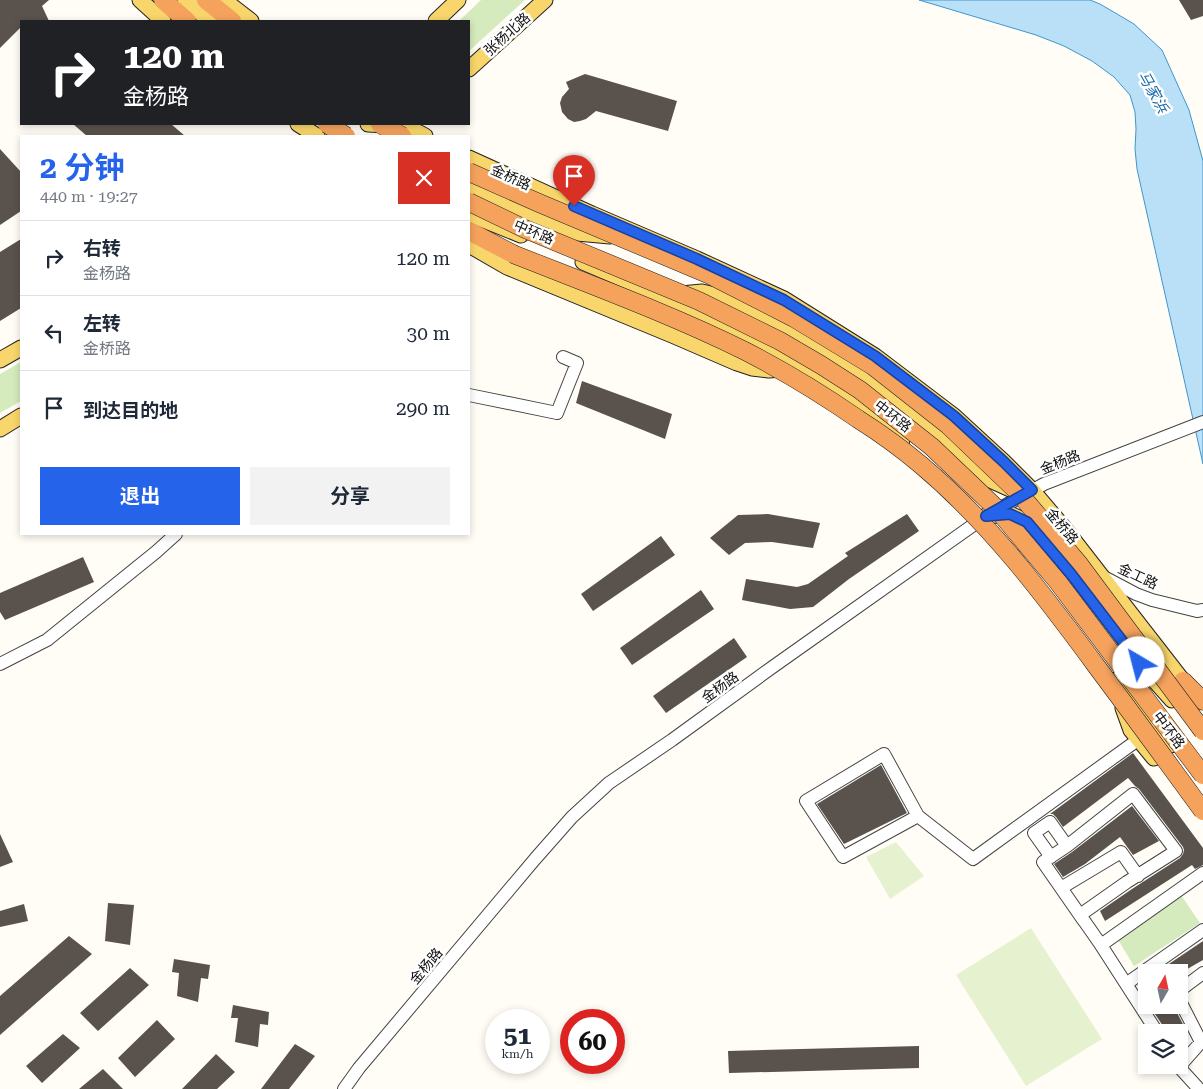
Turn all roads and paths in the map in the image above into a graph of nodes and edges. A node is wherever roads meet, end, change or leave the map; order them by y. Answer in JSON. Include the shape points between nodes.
{"nodes":[{"id":1,"x":140,"y":0,"type":"edge"},
{"id":2,"x":163,"y":0,"type":"edge"},
{"id":3,"x":184,"y":0,"type":"edge"},
{"id":4,"x":206,"y":0,"type":"edge"},
{"id":5,"x":224,"y":0,"type":"edge"},
{"id":6,"x":458,"y":0,"type":"edge"},
{"id":7,"x":545,"y":0,"type":"edge"},
{"id":8,"x":162,"y":20,"type":"edge"},
{"id":9,"x":186,"y":20,"type":"edge"},
{"id":10,"x":209,"y":20,"type":"edge"},
{"id":11,"x":231,"y":20,"type":"edge"},
{"id":12,"x":250,"y":20,"type":"edge"},
{"id":13,"x":437,"y":20,"type":"edge"},
{"id":14,"x":470,"y":68,"type":"edge"},
{"id":15,"x":300,"y":125,"type":"edge"},
{"id":16,"x":329,"y":125,"type":"edge"},
{"id":17,"x":330,"y":125,"type":"edge"},
{"id":18,"x":380,"y":125,"type":"edge"},
{"id":19,"x":388,"y":125,"type":"edge"},
{"id":20,"x":404,"y":127,"type":"edge"},
{"id":21,"x":316,"y":135,"type":"edge"},
{"id":22,"x":319,"y":135,"type":"edge"},
{"id":23,"x":344,"y":135,"type":"edge"},
{"id":24,"x":423,"y":135,"type":"edge"},
{"id":25,"x":470,"y":158,"type":"edge"},
{"id":26,"x":470,"y":172,"type":"edge"},
{"id":27,"x":470,"y":188,"type":"edge"},
{"id":28,"x":470,"y":202,"type":"edge"},
{"id":29,"x":470,"y":214,"type":"edge"},
{"id":30,"x":470,"y":232,"type":"edge"},
{"id":31,"x":652,"y":239,"type":"junction"},
{"id":32,"x":470,"y":246,"type":"edge"},
{"id":33,"x":662,"y":296,"type":"junction"},
{"id":34,"x":756,"y":338,"type":"junction"},
{"id":35,"x":816,"y":346,"type":"junction"},
{"id":36,"x":20,"y":349,"type":"edge"},
{"id":37,"x":563,"y":357,"type":"dead end"},
{"id":38,"x":0,"y":360,"type":"edge"},
{"id":39,"x":820,"y":365,"type":"junction"},
{"id":40,"x":801,"y":368,"type":"junction"},
{"id":41,"x":470,"y":395,"type":"edge"},
{"id":42,"x":20,"y":417,"type":"edge"},
{"id":43,"x":1203,"y":422,"type":"edge"},
{"id":44,"x":0,"y":428,"type":"edge"},
{"id":45,"x":1032,"y":490,"type":"junction"},
{"id":46,"x":986,"y":516,"type":"junction"},
{"id":47,"x":175,"y":535,"type":"edge"},
{"id":48,"x":1061,"y":563,"type":"junction"},
{"id":49,"x":1102,"y":576,"type":"junction"},
{"id":50,"x":1203,"y":610,"type":"edge"},
{"id":51,"x":1067,"y":626,"type":"junction"},
{"id":52,"x":0,"y":664,"type":"edge"},
{"id":53,"x":1109,"y":672,"type":"junction"},
{"id":54,"x":1183,"y":681,"type":"junction"},
{"id":55,"x":1203,"y":695,"type":"edge"},
{"id":56,"x":1203,"y":700,"type":"edge"},
{"id":57,"x":1203,"y":724,"type":"edge"},
{"id":58,"x":1203,"y":733,"type":"edge"},
{"id":59,"x":1139,"y":739,"type":"junction"},
{"id":60,"x":1203,"y":775,"type":"edge"},
{"id":61,"x":1203,"y":785,"type":"edge"},
{"id":62,"x":1203,"y":810,"type":"edge"},
{"id":63,"x":918,"y":816,"type":"junction"},
{"id":64,"x":1203,"y":823,"type":"edge"},
{"id":65,"x":1067,"y":846,"type":"junction"},
{"id":66,"x":1051,"y":857,"type":"junction"},
{"id":67,"x":1138,"y":876,"type":"junction"},
{"id":68,"x":1200,"y":880,"type":"edge"},
{"id":69,"x":1062,"y":888,"type":"junction"},
{"id":70,"x":1080,"y":915,"type":"junction"},
{"id":71,"x":1203,"y":930,"type":"edge"},
{"id":72,"x":1101,"y":945,"type":"junction"},
{"id":73,"x":1203,"y":972,"type":"edge"},
{"id":74,"x":1126,"y":984,"type":"junction"},
{"id":75,"x":1188,"y":984,"type":"edge"},
{"id":76,"x":1187,"y":1014,"type":"edge"},
{"id":77,"x":1152,"y":1024,"type":"edge"},
{"id":78,"x":1188,"y":1056,"type":"edge"},
{"id":79,"x":1185,"y":1074,"type":"edge"},
{"id":80,"x":344,"y":1089,"type":"edge"},
{"id":81,"x":1199,"y":1089,"type":"edge"}],
"edges":[{"from":1,"to":8,"type":"main road"},
{"from":2,"to":9,"type":"highway"},
{"from":3,"to":10,"type":"main road"},
{"from":4,"to":11,"type":"highway"},
{"from":5,"to":12,"type":"main road"},
{"from":6,"to":13,"type":"main road"},
{"from":7,"to":14,"type":"main road","name":"张杨北路"},
{"from":15,"to":21,"type":"main road"},
{"from":16,"to":23,"type":"highway","bridge":true},
{"from":17,"to":22,"type":"main road"},
{"from":18,"to":20,"type":"main road"},
{"from":19,"to":20,"type":"highway","bridge":true},
{"from":20,"to":24,"type":"main road"},
{"from":25,"to":31,"type":"main road","name":"金桥路"},
{"from":26,"to":58,"type":"highway","name":"中环路","bridge":true,"via":[[710,275],[794,318],[881,372],[948,425],[1018,492],[1079,564]]},
{"from":27,"to":31,"type":"main road","via":[[558,228],[577,233]]},
{"from":28,"to":39,"type":"highway","name":"中环路","bridge":true,"via":[[525,229],[699,301]]},
{"from":29,"to":33,"type":"main road"},
{"from":30,"to":51,"type":"highway","bridge":true,"via":[[513,254],[736,347],[839,405],[920,464],[962,503],[999,541]]},
{"from":31,"to":45,"type":"main road","name":"金桥路","via":[[784,300],[875,356],[954,416]]},
{"from":32,"to":40,"type":"main road","via":[[507,267],[737,363],[769,370]]},
{"from":33,"to":34,"type":"main road"},
{"from":33,"to":35,"type":"main road","via":[[702,292],[715,295]]},
{"from":34,"to":35,"type":"main road"},
{"from":34,"to":40,"type":"main road"},
{"from":35,"to":45,"type":"main road","via":[[876,384],[940,435],[988,479],[1010,489]]},
{"from":36,"to":38,"type":"main road"},
{"from":37,"to":41,"type":"street","via":[[577,363],[557,413]]},
{"from":39,"to":51,"type":"highway","bridge":true,"via":[[896,427],[987,516]]},
{"from":39,"to":60,"type":"highway","name":"中环路","bridge":true,"via":[[860,390],[932,446],[996,508],[1058,582]]},
{"from":40,"to":46,"type":"main road","via":[[854,402],[924,456]]},
{"from":42,"to":44,"type":"main road"},
{"from":43,"to":45,"type":"street","name":"金杨路"},
{"from":45,"to":46,"type":"street","name":"金杨路"},
{"from":45,"to":49,"type":"main road","name":"金桥路"},
{"from":46,"to":48,"type":"main road","via":[[1010,514],[1027,522]]},
{"from":46,"to":53,"type":"main road","via":[[1086,638]]},
{"from":46,"to":80,"type":"street","name":"金杨路","via":[[609,782],[535,859]]},
{"from":47,"to":52,"type":"street","via":[[47,640]]},
{"from":48,"to":49,"type":"street","name":"金工路"},
{"from":48,"to":58,"type":"main road","via":[[1139,663]]},
{"from":49,"to":50,"type":"street","name":"金工路","via":[[1152,600]]},
{"from":49,"to":54,"type":"main road","name":"金桥路"},
{"from":51,"to":62,"type":"highway","bridge":true},
{"from":53,"to":59,"type":"main road","via":[[1131,730]]},
{"from":53,"to":61,"type":"main road"},
{"from":54,"to":55,"type":"main road","name":"金桥路"},
{"from":54,"to":56,"type":"highway"},
{"from":54,"to":57,"type":"main road","name":"金桥路"},
{"from":59,"to":63,"type":"street","via":[[973,860]]},
{"from":59,"to":64,"type":"main road"},
{"from":63,"to":63,"type":"street","via":[[843,857],[806,801],[884,754]]},
{"from":65,"to":66,"type":"street"},
{"from":65,"to":66,"type":"street","via":[[1050,822],[1034,833]]},
{"from":65,"to":67,"type":"street","via":[[1133,794],[1176,851]]},
{"from":66,"to":69,"type":"street","via":[[1043,862]]},
{"from":67,"to":69,"type":"street","via":[[1121,852]]},
{"from":67,"to":70,"type":"street"},
{"from":68,"to":72,"type":"street"},
{"from":69,"to":70,"type":"street"},
{"from":70,"to":72,"type":"street"},
{"from":71,"to":74,"type":"street"},
{"from":72,"to":74,"type":"street"},
{"from":73,"to":75,"type":"street"},
{"from":74,"to":77,"type":"street"},
{"from":76,"to":78,"type":"street","via":[[1201,1042]]},
{"from":79,"to":81,"type":"street"}]}
